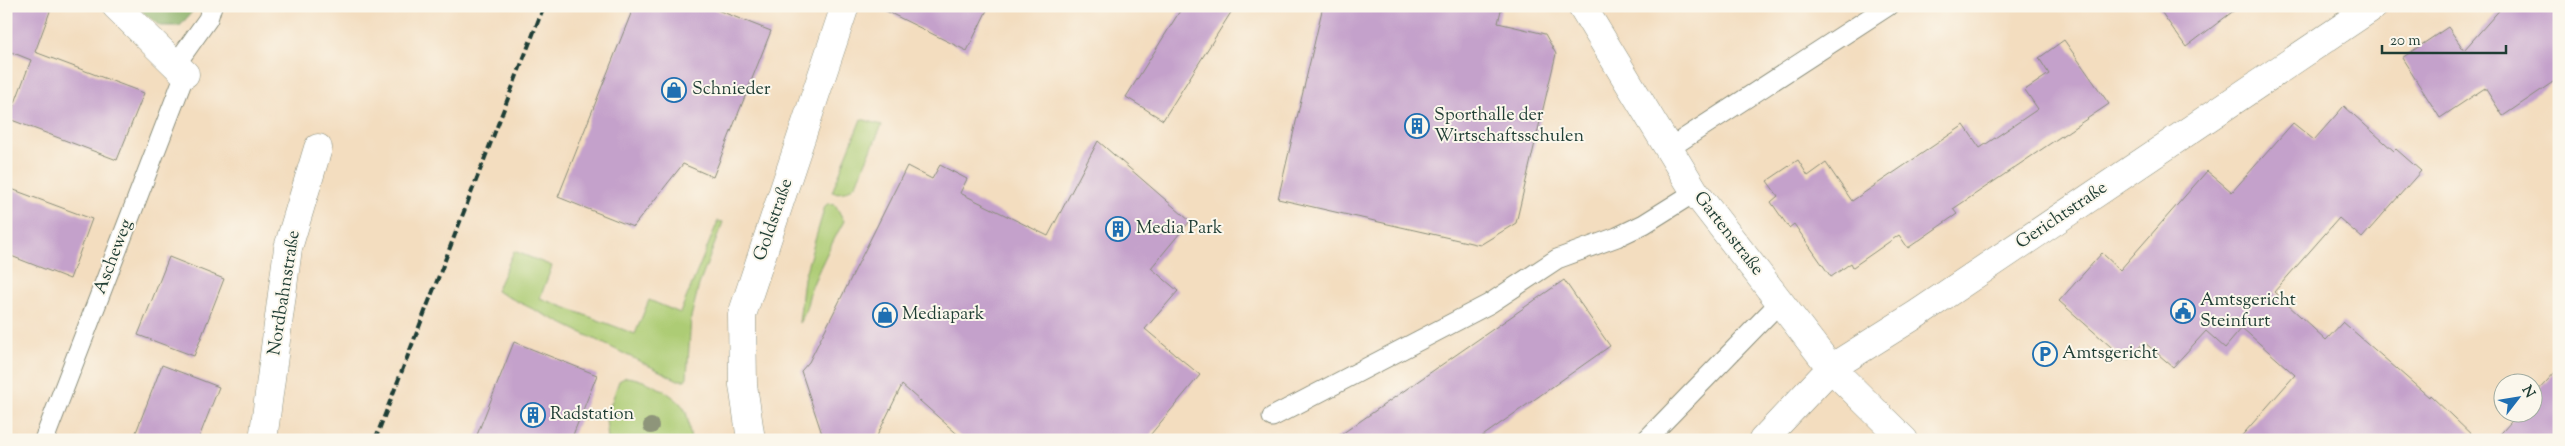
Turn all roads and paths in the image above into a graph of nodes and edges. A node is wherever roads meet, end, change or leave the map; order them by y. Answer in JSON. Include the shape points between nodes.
{"nodes":[{"id":1,"x":116,"y":6,"type":"edge"},
{"id":2,"x":212,"y":6,"type":"edge"},
{"id":3,"x":845,"y":6,"type":"edge"},
{"id":4,"x":1582,"y":6,"type":"edge"},
{"id":5,"x":1888,"y":6,"type":"edge"},
{"id":6,"x":2374,"y":6,"type":"edge"},
{"id":7,"x":180,"y":69,"type":"junction"},
{"id":8,"x":318,"y":148,"type":"dead end"},
{"id":9,"x":1668,"y":149,"type":"junction"},
{"id":10,"x":1695,"y":192,"type":"junction"},
{"id":11,"x":1781,"y":301,"type":"junction"},
{"id":12,"x":1831,"y":368,"type":"junction"},
{"id":13,"x":1272,"y":417,"type":"dead end"},
{"id":14,"x":44,"y":440,"type":"edge"},
{"id":15,"x":263,"y":440,"type":"edge"},
{"id":16,"x":751,"y":440,"type":"edge"},
{"id":17,"x":1646,"y":440,"type":"edge"},
{"id":18,"x":1763,"y":440,"type":"edge"},
{"id":19,"x":1904,"y":440,"type":"edge"}],
"edges":[{"from":1,"to":7,"type":"street"},
{"from":2,"to":7,"type":"lane","name":"Ascheweg"},
{"from":3,"to":16,"type":"street","name":"Goldstraße","via":[[742,315],[743,385]]},
{"from":4,"to":9,"type":"street","name":"Gartenstraße"},
{"from":5,"to":9,"type":"lane"},
{"from":6,"to":12,"type":"street","name":"Gerichtstraße","via":[[1917,314]]},
{"from":7,"to":14,"type":"lane","name":"Ascheweg"},
{"from":8,"to":15,"type":"street","name":"Nordbahnstraße","via":[[288,248]]},
{"from":9,"to":10,"type":"street","name":"Gartenstraße"},
{"from":10,"to":11,"type":"street","name":"Gartenstraße"},
{"from":10,"to":13,"type":"lane","via":[[1618,238],[1557,259],[1489,304]]},
{"from":11,"to":12,"type":"street","name":"Gartenstraße"},
{"from":11,"to":17,"type":"lane"},
{"from":12,"to":18,"type":"street","name":"Gerichtstraße"},
{"from":12,"to":19,"type":"street","name":"Gartenstraße"}]}
